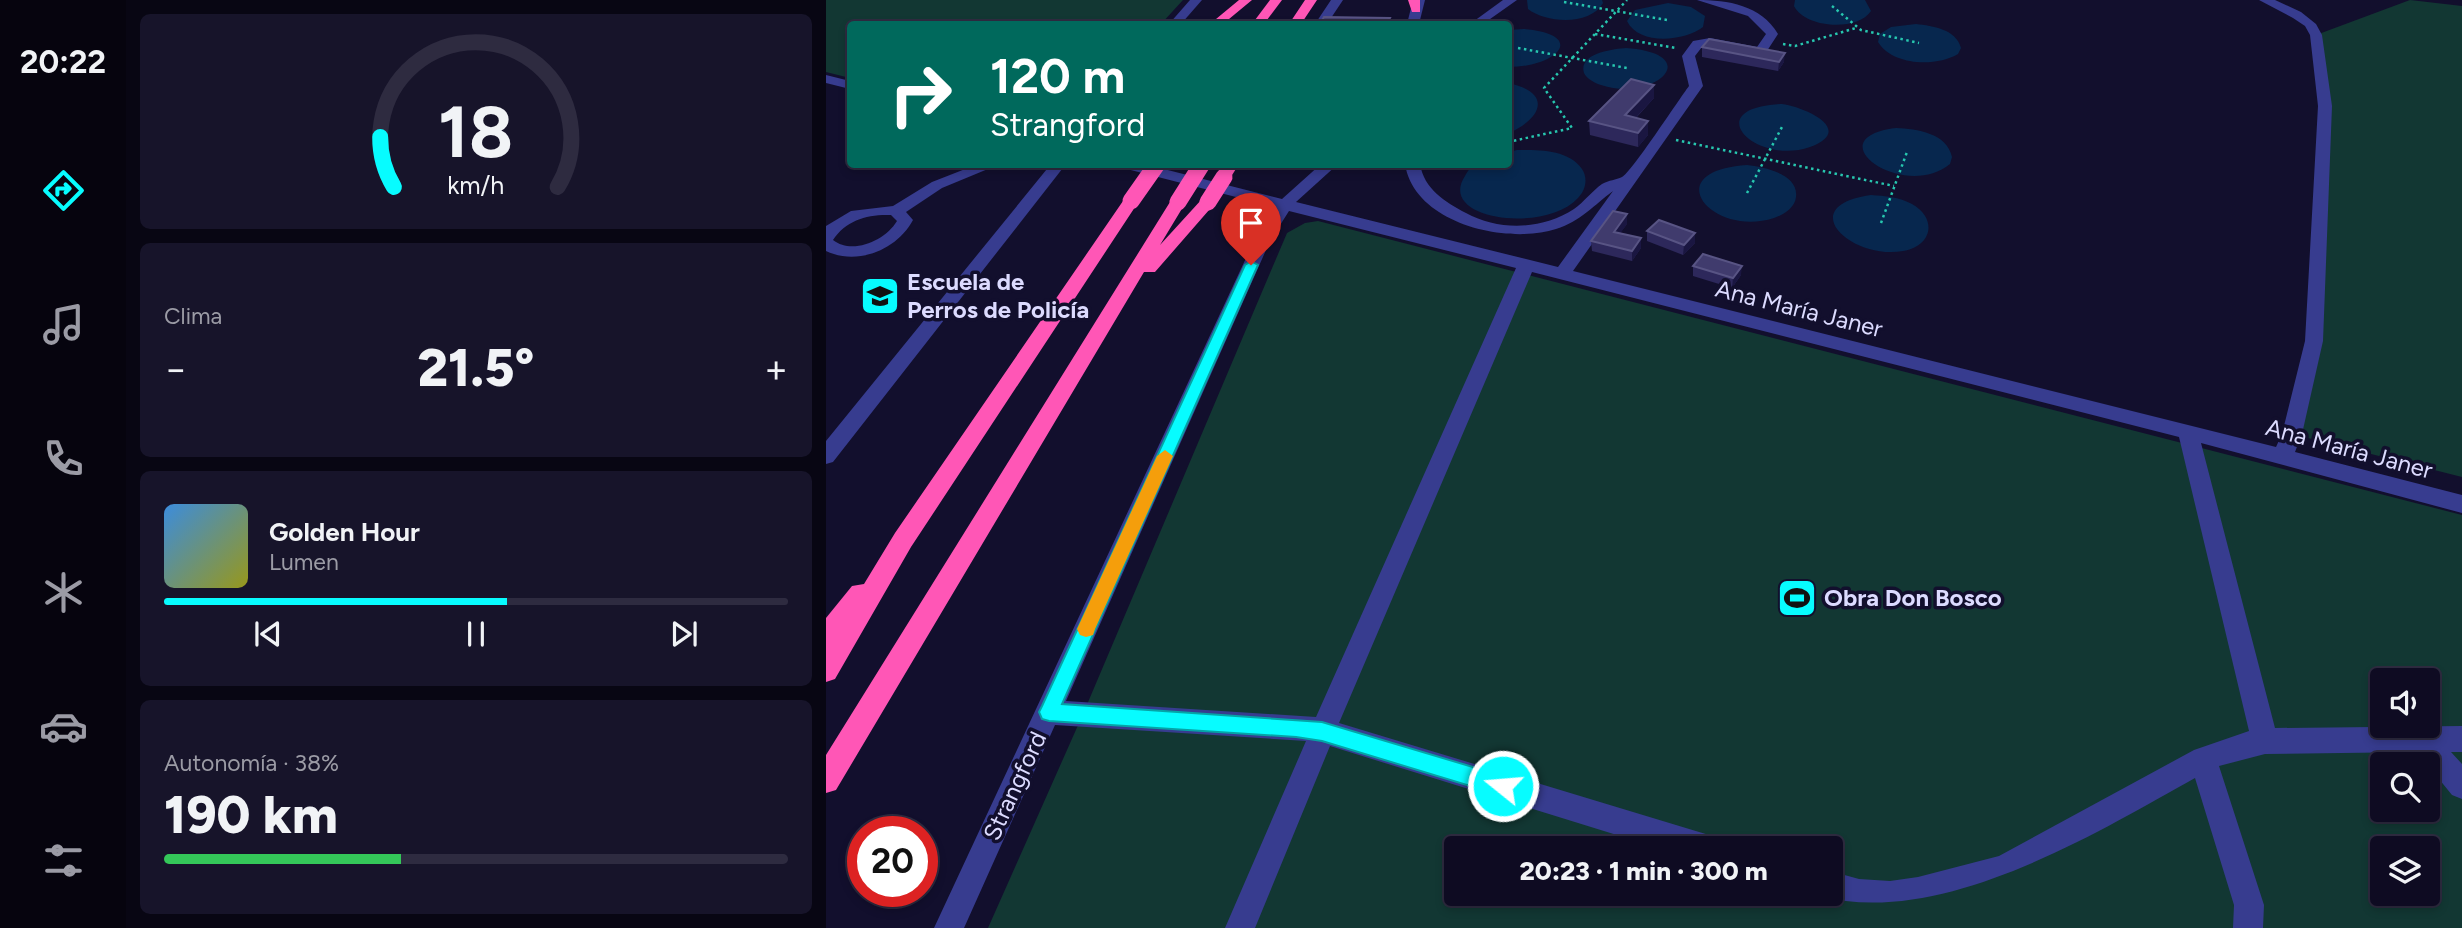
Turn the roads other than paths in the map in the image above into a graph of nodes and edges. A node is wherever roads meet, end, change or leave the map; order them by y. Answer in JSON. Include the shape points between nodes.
{"nodes":[{"id":1,"x":1196,"y":0,"type":"edge"},
{"id":2,"x":1246,"y":0,"type":"edge"},
{"id":3,"x":1276,"y":0,"type":"edge"},
{"id":4,"x":1311,"y":0,"type":"edge"},
{"id":5,"x":1337,"y":0,"type":"edge"},
{"id":6,"x":1497,"y":0,"type":"edge"},
{"id":7,"x":1511,"y":0,"type":"edge"},
{"id":8,"x":1703,"y":0,"type":"edge"},
{"id":9,"x":2265,"y":0,"type":"edge"},
{"id":10,"x":1416,"y":3,"type":"edge"},
{"id":11,"x":1178,"y":21,"type":"edge"},
{"id":12,"x":1220,"y":21,"type":"edge"},
{"id":13,"x":1260,"y":21,"type":"edge"},
{"id":14,"x":1297,"y":21,"type":"edge"},
{"id":15,"x":1323,"y":21,"type":"edge"},
{"id":16,"x":1413,"y":21,"type":"edge"},
{"id":17,"x":1477,"y":21,"type":"edge"},
{"id":18,"x":1479,"y":21,"type":"edge"},
{"id":19,"x":826,"y":79,"type":"edge"},
{"id":20,"x":847,"y":84,"type":"edge"},
{"id":21,"x":826,"y":89,"type":"edge"},
{"id":22,"x":847,"y":94,"type":"edge"},
{"id":23,"x":982,"y":168,"type":"edge"},
{"id":24,"x":1056,"y":168,"type":"edge"},
{"id":25,"x":1140,"y":168,"type":"edge"},
{"id":26,"x":1154,"y":168,"type":"edge"},
{"id":27,"x":1199,"y":168,"type":"edge"},
{"id":28,"x":1326,"y":168,"type":"edge"},
{"id":29,"x":1413,"y":168,"type":"edge"},
{"id":30,"x":1228,"y":171,"type":"edge"},
{"id":31,"x":1628,"y":181,"type":"junction"},
{"id":32,"x":1284,"y":205,"type":"junction"},
{"id":33,"x":896,"y":211,"type":"junction"},
{"id":34,"x":826,"y":241,"type":"edge"},
{"id":35,"x":1526,"y":266,"type":"junction"},
{"id":36,"x":1562,"y":274,"type":"junction"},
{"id":37,"x":1113,"y":308,"type":"junction"},
{"id":38,"x":2188,"y":432,"type":"junction"},
{"id":39,"x":826,"y":456,"type":"edge"},
{"id":40,"x":2282,"y":457,"type":"junction"},
{"id":41,"x":2462,"y":504,"type":"edge"},
{"id":42,"x":904,"y":540,"type":"junction"},
{"id":43,"x":826,"y":636,"type":"edge"},
{"id":44,"x":826,"y":671,"type":"edge"},
{"id":45,"x":1049,"y":712,"type":"junction"},
{"id":46,"x":1322,"y":731,"type":"junction"},
{"id":47,"x":2422,"y":738,"type":"junction"},
{"id":48,"x":2462,"y":739,"type":"edge"},
{"id":49,"x":2265,"y":741,"type":"junction"},
{"id":50,"x":2203,"y":759,"type":"junction"},
{"id":51,"x":826,"y":780,"type":"edge"},
{"id":52,"x":2462,"y":785,"type":"edge"},
{"id":53,"x":1666,"y":836,"type":"edge"},
{"id":54,"x":1843,"y":890,"type":"edge"},
{"id":55,"x":949,"y":928,"type":"edge"},
{"id":56,"x":1240,"y":928,"type":"edge"},
{"id":57,"x":2248,"y":928,"type":"edge"}],
"edges":[{"from":1,"to":11,"type":"street"},
{"from":2,"to":12,"type":"highway"},
{"from":3,"to":13,"type":"highway"},
{"from":4,"to":14,"type":"highway"},
{"from":5,"to":15,"type":"street"},
{"from":6,"to":17,"type":"street"},
{"from":7,"to":18,"type":"street"},
{"from":8,"to":31,"type":"street","via":[[1759,17],[1772,34],[1760,51],[1698,44],[1688,56],[1696,86]]},
{"from":9,"to":40,"type":"street","via":[[2310,24],[2316,35],[2325,106],[2314,341],[2292,434]]},
{"from":10,"to":16,"type":"street"},
{"from":19,"to":20,"type":"street"},
{"from":21,"to":22,"type":"street"},
{"from":23,"to":33,"type":"street","via":[[937,185]]},
{"from":24,"to":39,"type":"street"},
{"from":25,"to":32,"type":"street","name":"Ana María Janer"},
{"from":26,"to":42,"type":"highway","bridge":true},
{"from":27,"to":37,"type":"highway","bridge":true},
{"from":28,"to":32,"type":"street","name":"Strangford"},
{"from":29,"to":31,"type":"street","via":[[1418,186],[1449,211],[1479,225],[1505,230],[1533,229],[1570,218],[1606,186]]},
{"from":30,"to":37,"type":"highway","bridge":true,"via":[[1208,202]]},
{"from":31,"to":36,"type":"street"},
{"from":32,"to":35,"type":"street","name":"Ana María Janer"},
{"from":32,"to":45,"type":"street","name":"Strangford","via":[[1262,241]]},
{"from":33,"to":34,"type":"street","via":[[849,218],[831,230]]},
{"from":33,"to":34,"type":"street","via":[[903,215],[903,226],[877,245],[843,251],[834,250]]},
{"from":35,"to":36,"type":"street","name":"Ana María Janer"},
{"from":35,"to":46,"type":"street"},
{"from":36,"to":38,"type":"street","name":"Ana María Janer"},
{"from":37,"to":51,"type":"highway"},
{"from":38,"to":40,"type":"street","name":"Ana María Janer"},
{"from":38,"to":49,"type":"street"},
{"from":40,"to":41,"type":"street","name":"Ana María Janer"},
{"from":42,"to":43,"type":"highway"},
{"from":42,"to":44,"type":"highway"},
{"from":45,"to":46,"type":"street"},
{"from":45,"to":55,"type":"street","name":"Strangford"},
{"from":46,"to":53,"type":"street"},
{"from":46,"to":56,"type":"street"},
{"from":47,"to":48,"type":"street"},
{"from":47,"to":49,"type":"street"},
{"from":47,"to":52,"type":"street"},
{"from":49,"to":50,"type":"street"},
{"from":50,"to":54,"type":"street","via":[[2004,869],[1891,896]]},
{"from":50,"to":57,"type":"street","via":[[2249,905]]}]}
